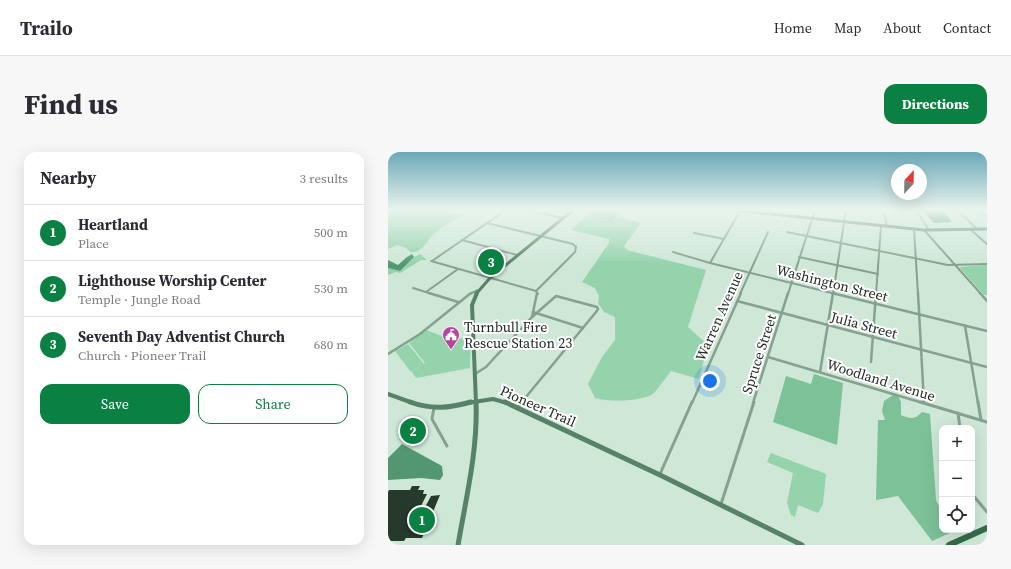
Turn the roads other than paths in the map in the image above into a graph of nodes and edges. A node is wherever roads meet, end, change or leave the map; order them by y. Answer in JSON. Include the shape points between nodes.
{"nodes":[{"id":1,"x":478,"y":228,"type":"edge"},
{"id":2,"x":511,"y":228,"type":"edge"},
{"id":3,"x":550,"y":228,"type":"edge"},
{"id":4,"x":730,"y":228,"type":"edge"},
{"id":5,"x":809,"y":228,"type":"edge"},
{"id":6,"x":845,"y":228,"type":"edge"},
{"id":7,"x":881,"y":228,"type":"edge"},
{"id":8,"x":908,"y":228,"type":"edge"},
{"id":9,"x":914,"y":229,"type":"junction"},
{"id":10,"x":971,"y":229,"type":"junction"},
{"id":11,"x":977,"y":229,"type":"joint"},
{"id":12,"x":987,"y":229,"type":"edge"},
{"id":13,"x":924,"y":230,"type":"junction"},
{"id":14,"x":929,"y":230,"type":"joint"},
{"id":15,"x":768,"y":232,"type":"dead end"},
{"id":16,"x":787,"y":232,"type":"dead end"},
{"id":17,"x":694,"y":233,"type":"dead end"},
{"id":18,"x":540,"y":236,"type":"junction"},
{"id":19,"x":806,"y":236,"type":"junction"},
{"id":20,"x":462,"y":240,"type":"junction"},
{"id":21,"x":724,"y":240,"type":"junction"},
{"id":22,"x":842,"y":243,"type":"junction"},
{"id":23,"x":987,"y":244,"type":"edge"},
{"id":24,"x":879,"y":251,"type":"junction"},
{"id":25,"x":673,"y":252,"type":"dead end"},
{"id":26,"x":517,"y":255,"type":"junction"},
{"id":27,"x":799,"y":257,"type":"junction"},
{"id":28,"x":916,"y":258,"type":"junction"},
{"id":29,"x":710,"y":263,"type":"junction"},
{"id":30,"x":987,"y":264,"type":"edge"},
{"id":31,"x":838,"y":265,"type":"junction"},
{"id":32,"x":955,"y":265,"type":"junction"},
{"id":33,"x":458,"y":269,"type":"junction"},
{"id":34,"x":750,"y":273,"type":"junction"},
{"id":35,"x":878,"y":274,"type":"junction"},
{"id":36,"x":490,"y":278,"type":"junction"},
{"id":37,"x":790,"y":284,"type":"junction"},
{"id":38,"x":412,"y":288,"type":"dead end"},
{"id":39,"x":478,"y":290,"type":"junction"},
{"id":40,"x":536,"y":291,"type":"junction"},
{"id":41,"x":426,"y":292,"type":"junction"},
{"id":42,"x":833,"y":294,"type":"junction"},
{"id":43,"x":982,"y":296,"type":"junction"},
{"id":44,"x":987,"y":296,"type":"edge"},
{"id":45,"x":736,"y":301,"type":"junction"},
{"id":46,"x":987,"y":301,"type":"edge"},
{"id":47,"x":459,"y":303,"type":"junction"},
{"id":48,"x":875,"y":304,"type":"junction"},
{"id":49,"x":533,"y":312,"type":"junction"},
{"id":50,"x":782,"y":313,"type":"junction"},
{"id":51,"x":538,"y":314,"type":"junction"},
{"id":52,"x":919,"y":315,"type":"junction"},
{"id":53,"x":531,"y":318,"type":"junction"},
{"id":54,"x":828,"y":325,"type":"junction"},
{"id":55,"x":965,"y":326,"type":"junction"},
{"id":56,"x":583,"y":328,"type":"junction"},
{"id":57,"x":987,"y":331,"type":"edge"},
{"id":58,"x":873,"y":337,"type":"junction"},
{"id":59,"x":921,"y":350,"type":"junction"},
{"id":60,"x":388,"y":354,"type":"edge"},
{"id":61,"x":768,"y":357,"type":"junction"},
{"id":62,"x":870,"y":362,"type":"dead end"},
{"id":63,"x":972,"y":363,"type":"junction"},
{"id":64,"x":987,"y":367,"type":"edge"},
{"id":65,"x":820,"y":372,"type":"junction"},
{"id":66,"x":475,"y":374,"type":"junction"},
{"id":67,"x":388,"y":394,"type":"edge"},
{"id":68,"x":476,"y":401,"type":"junction"},
{"id":69,"x":924,"y":403,"type":"junction"},
{"id":70,"x":434,"y":408,"type":"junction"},
{"id":71,"x":518,"y":408,"type":"junction"},
{"id":72,"x":958,"y":413,"type":"junction"},
{"id":73,"x":981,"y":420,"type":"junction"},
{"id":74,"x":987,"y":422,"type":"edge"},
{"id":75,"x":960,"y":425,"type":"edge"},
{"id":76,"x":447,"y":446,"type":"dead end"},
{"id":77,"x":660,"y":475,"type":"junction"},
{"id":78,"x":974,"y":497,"type":"edge"},
{"id":79,"x":721,"y":505,"type":"junction"},
{"id":80,"x":987,"y":512,"type":"edge"},
{"id":81,"x":987,"y":528,"type":"edge"},
{"id":82,"x":458,"y":545,"type":"edge"},
{"id":83,"x":802,"y":545,"type":"edge"},
{"id":84,"x":949,"y":545,"type":"edge"}],
"edges":[{"from":1,"to":20,"type":"street"},
{"from":2,"to":18,"type":"street"},
{"from":3,"to":18,"type":"street"},
{"from":4,"to":21,"type":"street"},
{"from":5,"to":19,"type":"street","name":"Spruce Street"},
{"from":6,"to":22,"type":"street"},
{"from":7,"to":24,"type":"street"},
{"from":8,"to":9,"type":"street"},
{"from":9,"to":13,"type":"street"},
{"from":9,"to":28,"type":"street"},
{"from":10,"to":11,"type":"street"},
{"from":10,"to":14,"type":"street"},
{"from":10,"to":23,"type":"street"},
{"from":11,"to":12,"type":"street"},
{"from":13,"to":14,"type":"street"},
{"from":13,"to":32,"type":"street"},
{"from":15,"to":34,"type":"street","name":"Warren Avenue"},
{"from":16,"to":19,"type":"street"},
{"from":17,"to":21,"type":"street"},
{"from":18,"to":26,"type":"street"},
{"from":18,"to":40,"type":"street","via":[[573,244],[577,250]]},
{"from":19,"to":22,"type":"street"},
{"from":19,"to":27,"type":"street","name":"Spruce Street"},
{"from":20,"to":26,"type":"street"},
{"from":20,"to":33,"type":"street","via":[[431,261]]},
{"from":21,"to":29,"type":"street"},
{"from":22,"to":24,"type":"street"},
{"from":22,"to":31,"type":"street"},
{"from":24,"to":28,"type":"street"},
{"from":24,"to":35,"type":"street"},
{"from":25,"to":29,"type":"street","name":"Washington Street"},
{"from":26,"to":36,"type":"street"},
{"from":27,"to":31,"type":"street"},
{"from":27,"to":37,"type":"street","name":"Spruce Street"},
{"from":28,"to":32,"type":"street"},
{"from":28,"to":52,"type":"street"},
{"from":29,"to":34,"type":"street","name":"Washington Street"},
{"from":30,"to":32,"type":"street"},
{"from":31,"to":35,"type":"street"},
{"from":31,"to":42,"type":"street"},
{"from":32,"to":43,"type":"street"},
{"from":33,"to":36,"type":"street"},
{"from":33,"to":41,"type":"street"},
{"from":34,"to":37,"type":"street","name":"Washington Street"},
{"from":34,"to":45,"type":"street","name":"Warren Avenue"},
{"from":35,"to":48,"type":"street"},
{"from":36,"to":39,"type":"street"},
{"from":36,"to":40,"type":"street"},
{"from":37,"to":42,"type":"street","name":"Washington Street"},
{"from":37,"to":50,"type":"street","name":"Spruce Street"},
{"from":38,"to":41,"type":"street"},
{"from":39,"to":47,"type":"street"},
{"from":39,"to":66,"type":"street","via":[[472,305]]},
{"from":40,"to":49,"type":"street","via":[[538,294]]},
{"from":41,"to":47,"type":"street"},
{"from":42,"to":48,"type":"street","name":"Washington Street"},
{"from":42,"to":54,"type":"street"},
{"from":43,"to":44,"type":"street"},
{"from":43,"to":46,"type":"street"},
{"from":45,"to":50,"type":"street","name":"Julia Street"},
{"from":45,"to":77,"type":"street","name":"Warren Avenue"},
{"from":47,"to":60,"type":"street","via":[[420,334]]},
{"from":48,"to":52,"type":"street","name":"Washington Street"},
{"from":48,"to":58,"type":"street"},
{"from":49,"to":51,"type":"street"},
{"from":49,"to":53,"type":"street"},
{"from":50,"to":54,"type":"street","name":"Julia Street"},
{"from":50,"to":61,"type":"street","name":"Spruce Street"},
{"from":51,"to":53,"type":"street"},
{"from":51,"to":56,"type":"street"},
{"from":51,"to":56,"type":"street","via":[[556,296],[597,307]]},
{"from":52,"to":55,"type":"street","name":"Washington Street"},
{"from":52,"to":59,"type":"street"},
{"from":53,"to":66,"type":"street","via":[[486,366]]},
{"from":54,"to":58,"type":"street","name":"Julia Street"},
{"from":54,"to":65,"type":"street"},
{"from":55,"to":57,"type":"street","name":"Washington Street"},
{"from":55,"to":63,"type":"street"},
{"from":56,"to":71,"type":"street"},
{"from":58,"to":59,"type":"street","name":"Julia Street"},
{"from":58,"to":62,"type":"street"},
{"from":59,"to":63,"type":"street","name":"Julia Street"},
{"from":59,"to":69,"type":"street"},
{"from":61,"to":65,"type":"street","name":"Woodland Avenue"},
{"from":61,"to":79,"type":"street","name":"Spruce Street"},
{"from":63,"to":64,"type":"street","name":"Julia Street"},
{"from":63,"to":73,"type":"street"},
{"from":65,"to":69,"type":"street","name":"Woodland Avenue"},
{"from":66,"to":68,"type":"street"},
{"from":67,"to":70,"type":"street"},
{"from":68,"to":70,"type":"street","name":"Pioneer Trail"},
{"from":68,"to":71,"type":"street","name":"Pioneer Trail","via":[[494,398]]},
{"from":68,"to":82,"type":"street","via":[[474,449]]},
{"from":69,"to":72,"type":"street","name":"Woodland Avenue"},
{"from":70,"to":76,"type":"street","via":[[432,419]]},
{"from":71,"to":77,"type":"street","name":"Pioneer Trail"},
{"from":72,"to":73,"type":"street","name":"Woodland Avenue"},
{"from":72,"to":75,"type":"street"},
{"from":73,"to":74,"type":"street","name":"Woodland Avenue"},
{"from":77,"to":79,"type":"street","name":"Pioneer Trail"},
{"from":78,"to":80,"type":"street"},
{"from":79,"to":83,"type":"street","name":"Pioneer Trail"},
{"from":81,"to":84,"type":"main road"}]}
